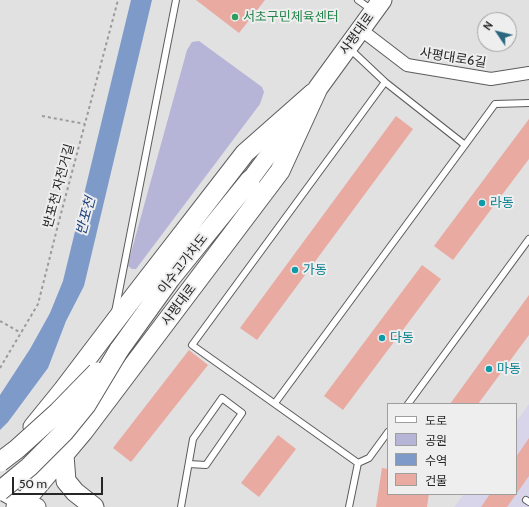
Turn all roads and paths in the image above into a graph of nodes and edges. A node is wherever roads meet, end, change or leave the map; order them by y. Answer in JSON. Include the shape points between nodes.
{"nodes":[{"id":1,"x":118,"y":0,"type":"edge"},
{"id":2,"x":176,"y":0,"type":"edge"},
{"id":3,"x":358,"y":0,"type":"edge"},
{"id":4,"x":377,"y":6,"type":"edge"},
{"id":5,"x":360,"y":30,"type":"junction"},
{"id":6,"x":347,"y":46,"type":"junction"},
{"id":7,"x":529,"y":73,"type":"edge"},
{"id":8,"x":385,"y":82,"type":"junction"},
{"id":9,"x":318,"y":88,"type":"junction"},
{"id":10,"x":529,"y":103,"type":"edge"},
{"id":11,"x":42,"y":116,"type":"dead end"},
{"id":12,"x":85,"y":124,"type":"junction"},
{"id":13,"x":464,"y":145,"type":"junction"},
{"id":14,"x":250,"y":180,"type":"joint"},
{"id":15,"x":529,"y":238,"type":"edge"},
{"id":16,"x":0,"y":321,"type":"edge"},
{"id":17,"x":112,"y":325,"type":"junction"},
{"id":18,"x":21,"y":333,"type":"junction"},
{"id":19,"x":118,"y":350,"type":"junction"},
{"id":20,"x":0,"y":368,"type":"edge"},
{"id":21,"x":63,"y":390,"type":"junction"},
{"id":22,"x":275,"y":403,"type":"junction"},
{"id":23,"x":409,"y":403,"type":"edge"},
{"id":24,"x":51,"y":413,"type":"junction"},
{"id":25,"x":83,"y":432,"type":"junction"},
{"id":26,"x":387,"y":433,"type":"edge"},
{"id":27,"x":64,"y":455,"type":"junction"},
{"id":28,"x":0,"y":462,"type":"edge"},
{"id":29,"x":358,"y":463,"type":"junction"},
{"id":30,"x":189,"y":464,"type":"junction"},
{"id":31,"x":15,"y":499,"type":"edge"},
{"id":32,"x":94,"y":507,"type":"edge"},
{"id":33,"x":181,"y":507,"type":"edge"},
{"id":34,"x":349,"y":507,"type":"edge"}],
"edges":[{"from":1,"to":12,"type":"path","name":"반포천 자전거길"},
{"from":2,"to":17,"type":"lane","name":"사평대로"},
{"from":3,"to":4,"type":"lane"},
{"from":4,"to":5,"type":"main road","name":"사평대로"},
{"from":5,"to":6,"type":"main road","name":"사평대로"},
{"from":5,"to":7,"type":"street","name":"사평대로6길","via":[[407,65],[491,79]]},
{"from":6,"to":8,"type":"lane"},
{"from":6,"to":9,"type":"main road","name":"사평대로"},
{"from":8,"to":13,"type":"lane"},
{"from":8,"to":22,"type":"lane","via":[[192,345]]},
{"from":9,"to":14,"type":"street","name":"사평대로"},
{"from":9,"to":17,"type":"main road","name":"사평대로","via":[[245,153]]},
{"from":9,"to":25,"type":"main road","name":"사평대로","via":[[280,171]]},
{"from":10,"to":13,"type":"lane","via":[[495,104]]},
{"from":11,"to":12,"type":"path"},
{"from":12,"to":18,"type":"path","name":"반포천 자전거길","via":[[38,304]]},
{"from":13,"to":22,"type":"lane"},
{"from":14,"to":19,"type":"main road","name":"이수고가차도","via":[[170,279]]},
{"from":15,"to":23,"type":"lane"},
{"from":16,"to":18,"type":"path"},
{"from":17,"to":21,"type":"main road","name":"사평대로"},
{"from":18,"to":20,"type":"path","name":"반포천 자전거길"},
{"from":19,"to":28,"type":"main road","name":"이수고가차도","bridge":true,"via":[[58,412]]},
{"from":19,"to":31,"type":"main road","name":"이수고가차도","bridge":true,"via":[[86,405],[29,466]]},
{"from":21,"to":24,"type":"main road"},
{"from":21,"to":28,"type":"main road","name":"사평대로","via":[[28,434]]},
{"from":22,"to":29,"type":"lane"},
{"from":24,"to":25,"type":"main road","via":[[49,435],[54,440],[62,443]]},
{"from":24,"to":31,"type":"main road","via":[[22,470],[15,490]]},
{"from":25,"to":27,"type":"main road","name":"사평대로"},
{"from":26,"to":29,"type":"lane","via":[[369,458]]},
{"from":27,"to":31,"type":"main road","name":"사평대로"},
{"from":27,"to":32,"type":"main road","via":[[66,481]]},
{"from":29,"to":34,"type":"lane"},
{"from":30,"to":30,"type":"lane","via":[[193,439],[222,398],[242,413],[206,465]]},
{"from":30,"to":33,"type":"lane"}]}
